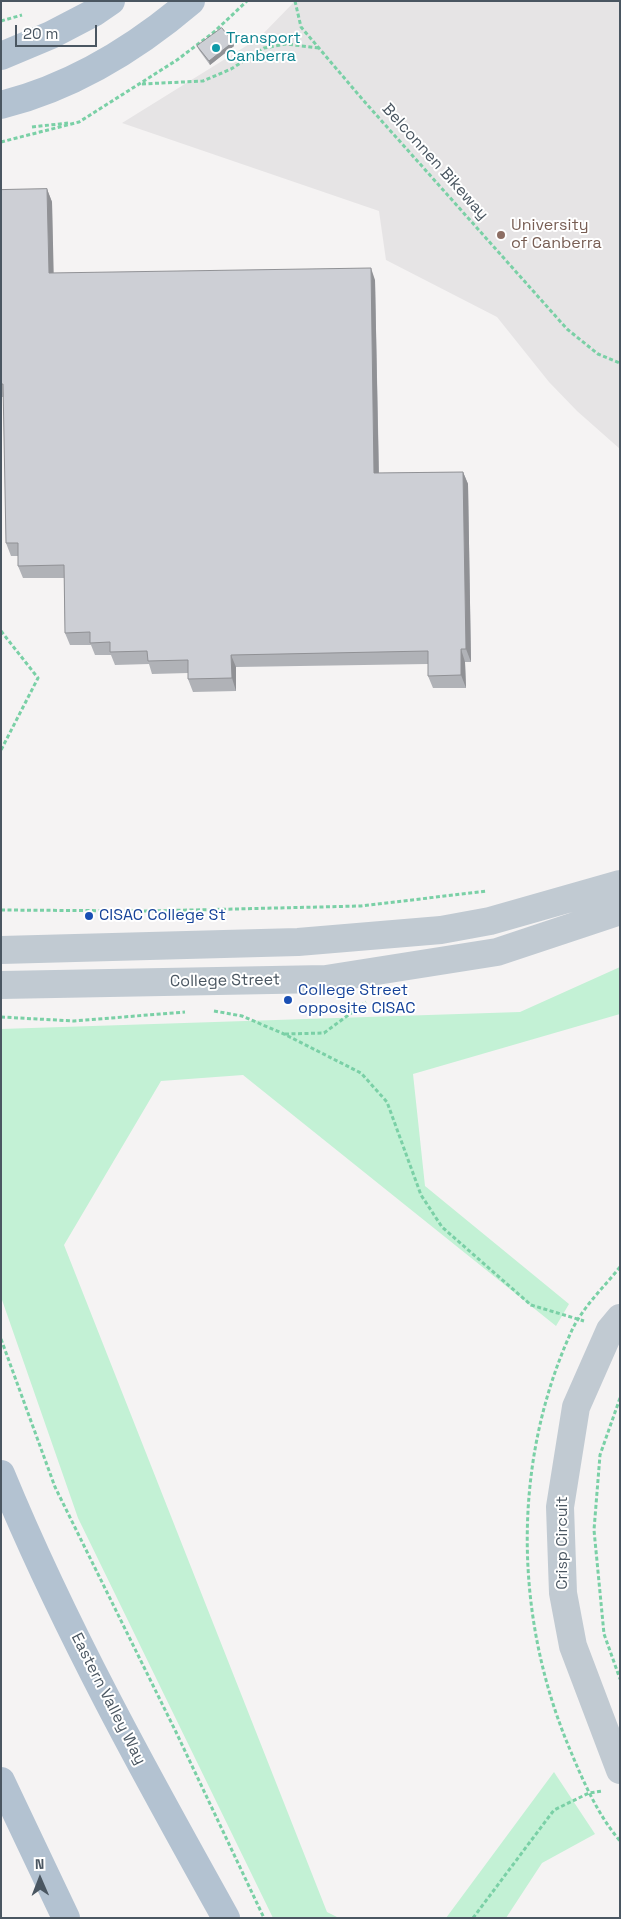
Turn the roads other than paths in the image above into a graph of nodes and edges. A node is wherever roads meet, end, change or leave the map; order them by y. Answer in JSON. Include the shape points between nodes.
{"nodes":[{"id":1,"x":111,"y":1,"type":"edge"},
{"id":2,"x":190,"y":1,"type":"edge"},
{"id":3,"x":1,"y":56,"type":"edge"},
{"id":4,"x":1,"y":105,"type":"edge"},
{"id":5,"x":620,"y":884,"type":"edge"},
{"id":6,"x":620,"y":911,"type":"edge"},
{"id":7,"x":1,"y":950,"type":"edge"},
{"id":8,"x":1,"y":985,"type":"edge"},
{"id":9,"x":615,"y":1324,"type":"edge"},
{"id":10,"x":1,"y":1474,"type":"edge"},
{"id":11,"x":612,"y":1780,"type":"edge"},
{"id":12,"x":1,"y":1781,"type":"edge"},
{"id":13,"x":66,"y":1918,"type":"edge"},
{"id":14,"x":226,"y":1918,"type":"edge"}],
"edges":[{"from":1,"to":3,"type":"main road","via":[[52,35]]},
{"from":2,"to":4,"type":"main road","via":[[167,22],[112,59],[56,87]]},
{"from":5,"to":7,"type":"street","via":[[490,921],[441,930],[298,942]]},
{"from":6,"to":8,"type":"street","name":"College Street","via":[[496,952],[326,979]]},
{"from":9,"to":11,"type":"street","name":"Crisp Circuit","via":[[576,1406],[560,1507],[563,1593],[573,1646]]},
{"from":10,"to":14,"type":"main road","name":"Eastern Valley Way","via":[[105,1696]]},
{"from":12,"to":13,"type":"main road"}]}
